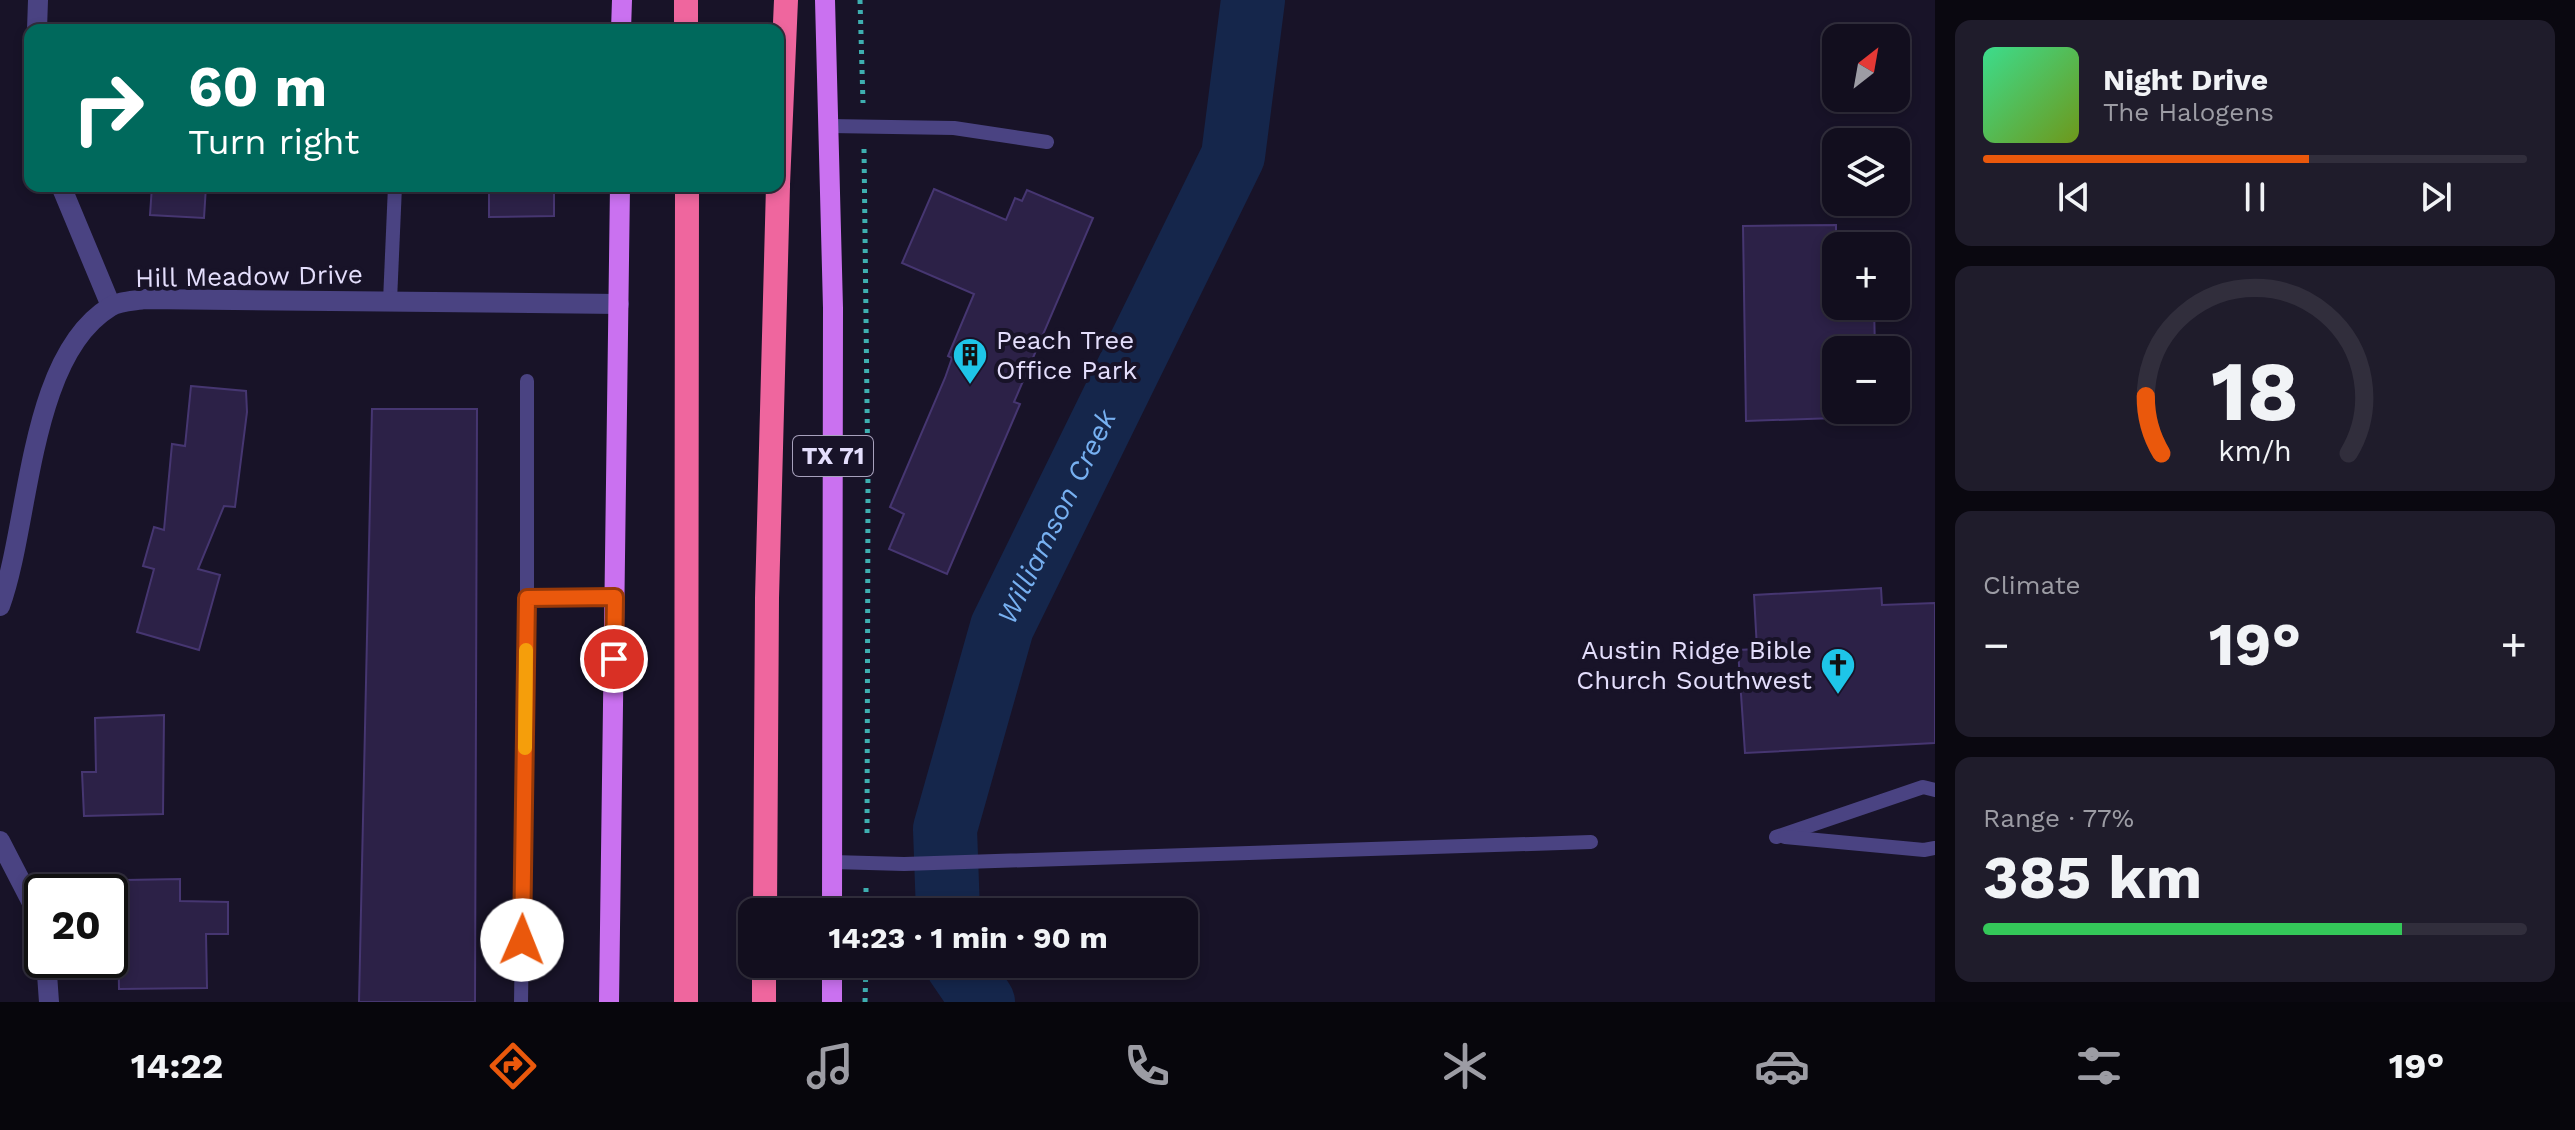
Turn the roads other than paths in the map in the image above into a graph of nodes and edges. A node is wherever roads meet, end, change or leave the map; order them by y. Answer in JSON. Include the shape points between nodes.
{"nodes":[{"id":1,"x":38,"y":0,"type":"edge"},
{"id":2,"x":622,"y":0,"type":"edge"},
{"id":3,"x":686,"y":0,"type":"edge"},
{"id":4,"x":786,"y":0,"type":"edge"},
{"id":5,"x":825,"y":0,"type":"edge"},
{"id":6,"x":37,"y":24,"type":"edge"},
{"id":7,"x":621,"y":24,"type":"edge"},
{"id":8,"x":686,"y":24,"type":"edge"},
{"id":9,"x":784,"y":46,"type":"edge"},
{"id":10,"x":830,"y":126,"type":"junction"},
{"id":11,"x":1047,"y":142,"type":"dead end"},
{"id":12,"x":64,"y":192,"type":"edge"},
{"id":13,"x":395,"y":192,"type":"edge"},
{"id":14,"x":620,"y":192,"type":"edge"},
{"id":15,"x":687,"y":192,"type":"edge"},
{"id":16,"x":778,"y":192,"type":"edge"},
{"id":17,"x":390,"y":301,"type":"junction"},
{"id":18,"x":619,"y":304,"type":"junction"},
{"id":19,"x":111,"y":306,"type":"junction"},
{"id":20,"x":527,"y":381,"type":"dead end"},
{"id":21,"x":615,"y":597,"type":"junction"},
{"id":22,"x":527,"y":598,"type":"junction"},
{"id":23,"x":0,"y":606,"type":"edge"},
{"id":24,"x":1935,"y":790,"type":"edge"},
{"id":25,"x":0,"y":841,"type":"edge"},
{"id":26,"x":1591,"y":842,"type":"dead end"},
{"id":27,"x":1935,"y":848,"type":"edge"},
{"id":28,"x":833,"y":862,"type":"junction"},
{"id":29,"x":24,"y":888,"type":"edge"},
{"id":30,"x":765,"y":898,"type":"edge"},
{"id":31,"x":832,"y":898,"type":"edge"},
{"id":32,"x":47,"y":978,"type":"edge"},
{"id":33,"x":764,"y":978,"type":"edge"},
{"id":34,"x":832,"y":978,"type":"edge"},
{"id":35,"x":49,"y":1002,"type":"edge"},
{"id":36,"x":521,"y":1002,"type":"edge"},
{"id":37,"x":609,"y":1002,"type":"edge"},
{"id":38,"x":686,"y":1002,"type":"edge"},
{"id":39,"x":764,"y":1002,"type":"edge"},
{"id":40,"x":832,"y":1002,"type":"edge"}],
"edges":[{"from":1,"to":6,"type":"street"},
{"from":2,"to":7,"type":"main road"},
{"from":3,"to":8,"type":"highway"},
{"from":4,"to":9,"type":"highway","number":"TX 71"},
{"from":5,"to":10,"type":"main road","number":"TX 71"},
{"from":10,"to":11,"type":"lane","via":[[954,128]]},
{"from":10,"to":28,"type":"main road","number":"TX 71"},
{"from":12,"to":19,"type":"street"},
{"from":13,"to":17,"type":"lane"},
{"from":14,"to":18,"type":"main road"},
{"from":15,"to":38,"type":"highway"},
{"from":16,"to":30,"type":"highway","number":"TX 71"},
{"from":17,"to":18,"type":"street","name":"Hill Meadow Drive"},
{"from":17,"to":19,"type":"street","name":"Hill Meadow Drive","via":[[145,299]]},
{"from":18,"to":21,"type":"main road"},
{"from":19,"to":23,"type":"street","name":"Hill Meadow Drive","via":[[67,356],[43,418]]},
{"from":20,"to":22,"type":"lane"},
{"from":21,"to":22,"type":"lane"},
{"from":21,"to":37,"type":"main road"},
{"from":22,"to":36,"type":"lane"},
{"from":24,"to":27,"type":"lane","via":[[1923,787],[1776,837]]},
{"from":25,"to":29,"type":"street"},
{"from":26,"to":28,"type":"lane"},
{"from":28,"to":31,"type":"main road","number":"TX 71"},
{"from":32,"to":35,"type":"street"},
{"from":33,"to":39,"type":"highway"},
{"from":34,"to":40,"type":"main road"}]}
